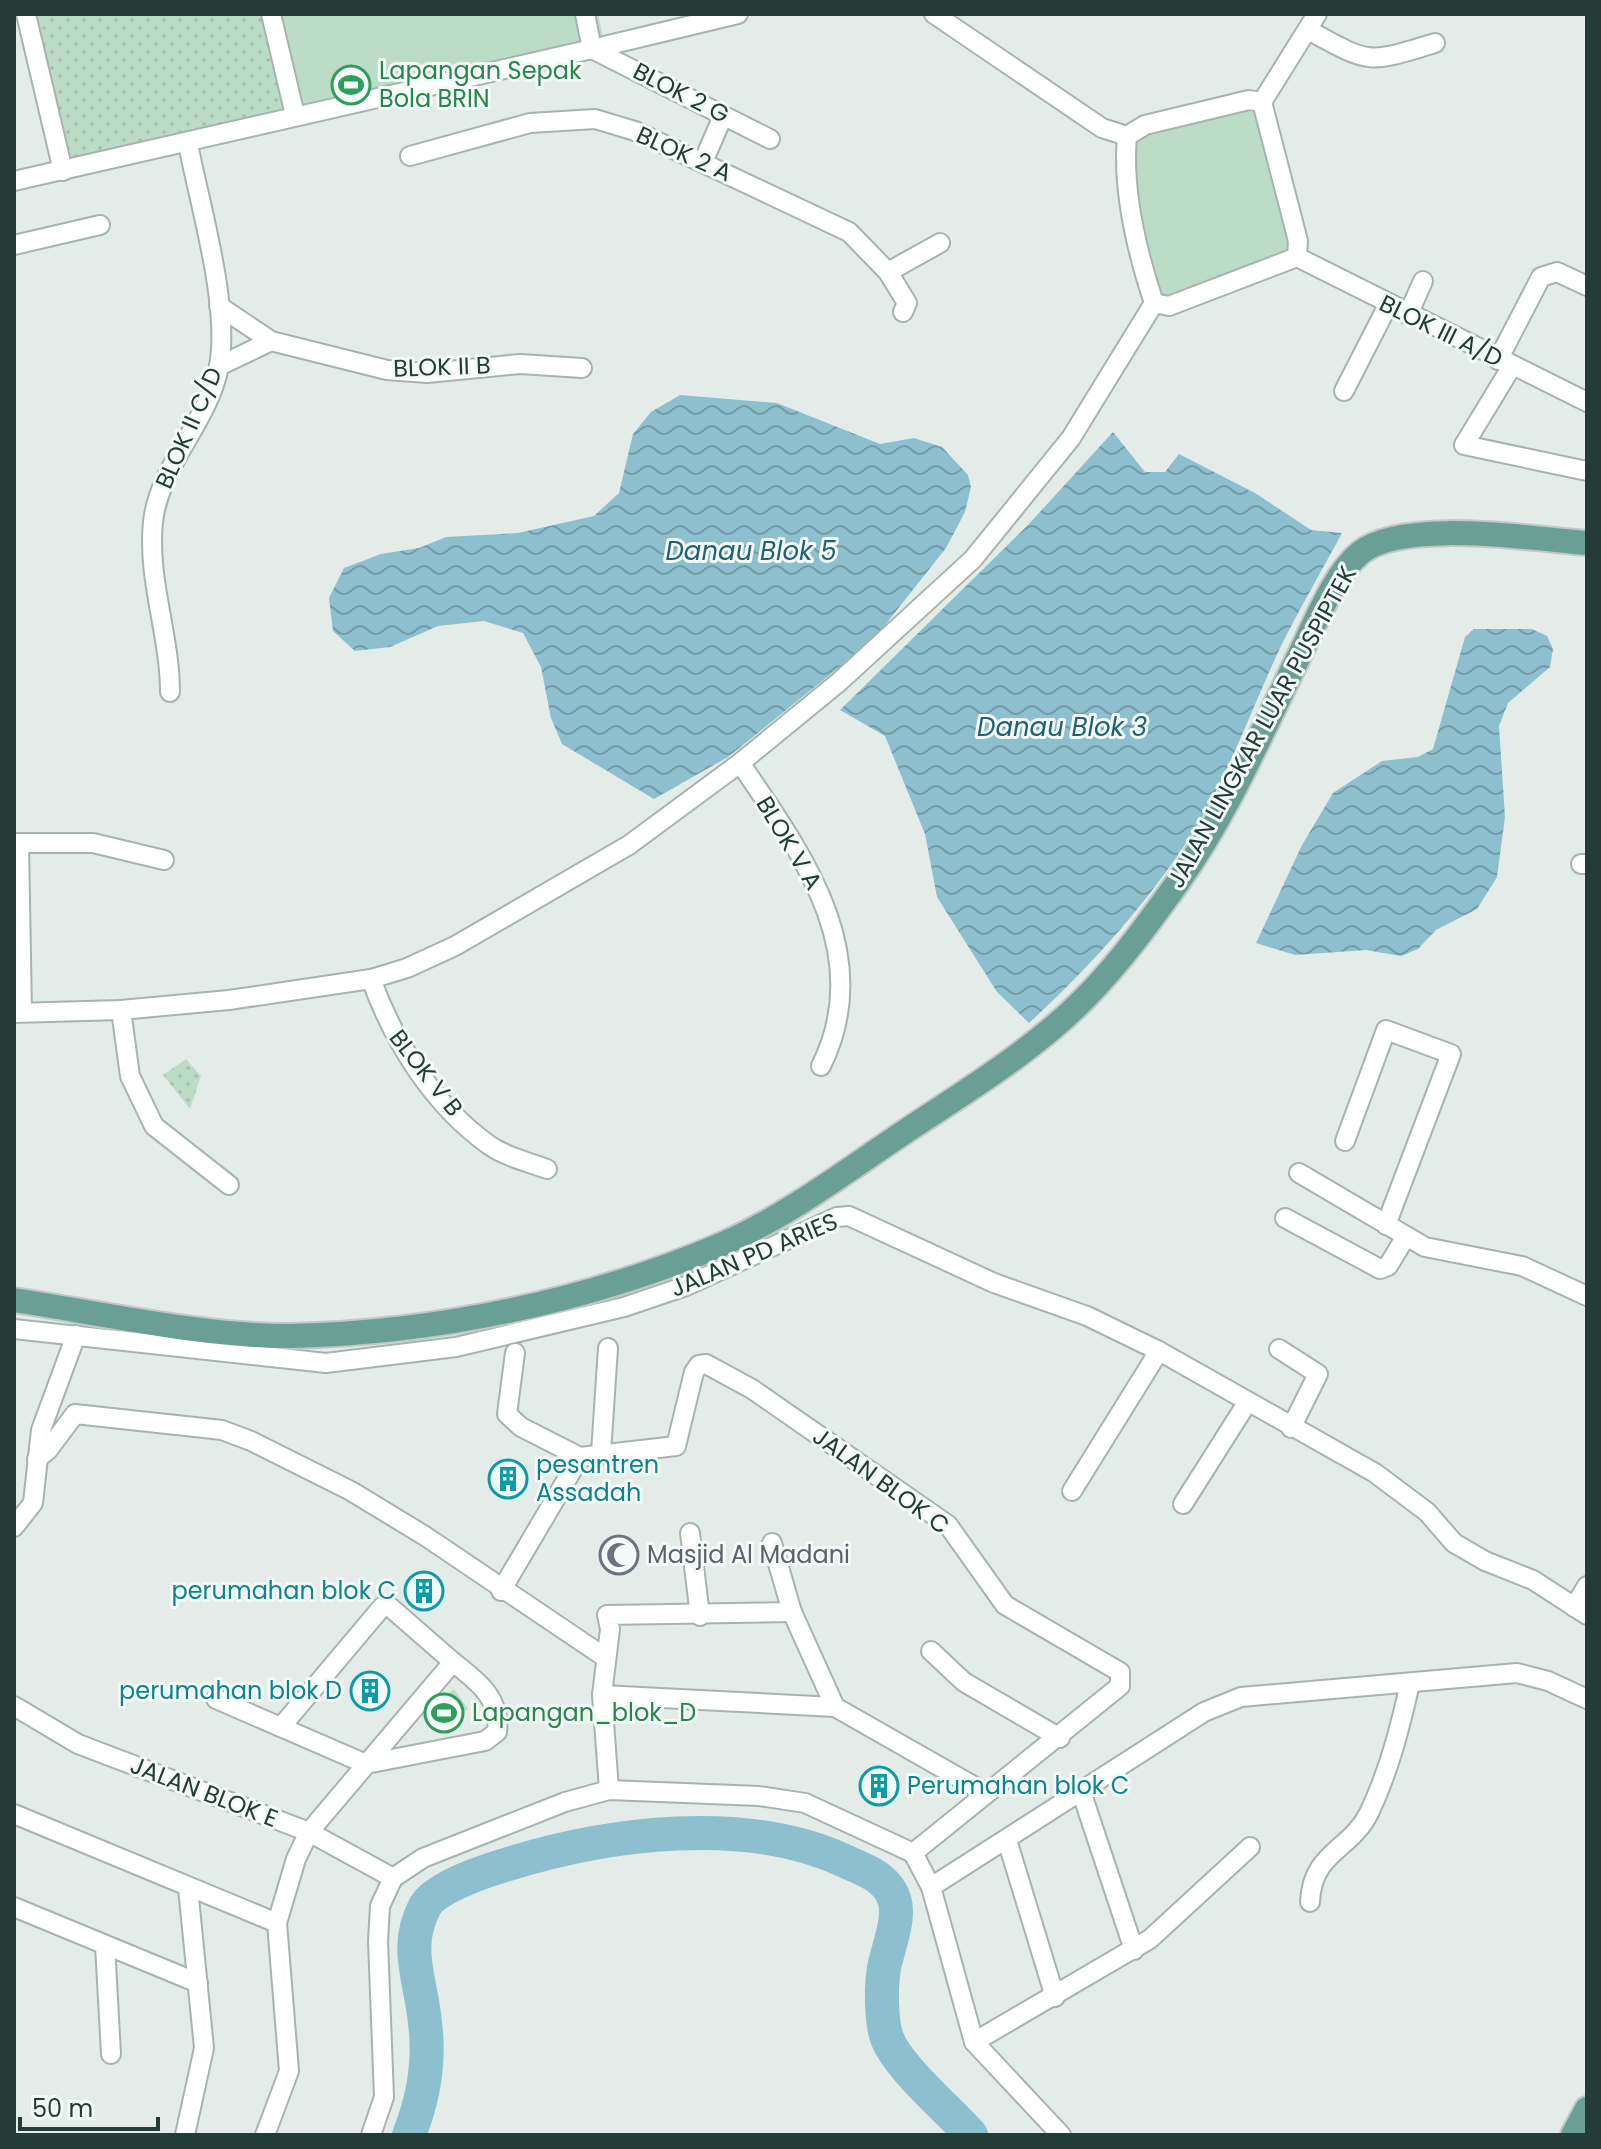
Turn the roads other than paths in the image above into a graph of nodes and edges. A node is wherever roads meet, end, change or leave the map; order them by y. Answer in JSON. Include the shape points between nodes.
{"nodes":[{"id":1,"x":26,"y":14,"type":"edge"},
{"id":2,"x":271,"y":14,"type":"edge"},
{"id":3,"x":585,"y":14,"type":"edge"},
{"id":4,"x":738,"y":14,"type":"edge"},
{"id":5,"x":934,"y":14,"type":"edge"},
{"id":6,"x":1312,"y":22,"type":"edge"},
{"id":7,"x":1435,"y":43,"type":"dead end"},
{"id":8,"x":592,"y":49,"type":"junction"},
{"id":9,"x":1262,"y":102,"type":"junction"},
{"id":10,"x":295,"y":115,"type":"junction"},
{"id":11,"x":723,"y":116,"type":"junction"},
{"id":12,"x":1127,"y":136,"type":"junction"},
{"id":13,"x":770,"y":139,"type":"dead end"},
{"id":14,"x":188,"y":144,"type":"junction"},
{"id":15,"x":410,"y":156,"type":"dead end"},
{"id":16,"x":703,"y":162,"type":"junction"},
{"id":17,"x":63,"y":171,"type":"junction"},
{"id":18,"x":14,"y":181,"type":"edge"},
{"id":19,"x":100,"y":225,"type":"dead end"},
{"id":20,"x":940,"y":243,"type":"dead end"},
{"id":21,"x":14,"y":245,"type":"edge"},
{"id":22,"x":1297,"y":257,"type":"junction"},
{"id":23,"x":888,"y":272,"type":"junction"},
{"id":24,"x":1423,"y":281,"type":"dead end"},
{"id":25,"x":1587,"y":286,"type":"edge"},
{"id":26,"x":1154,"y":303,"type":"junction"},
{"id":27,"x":1388,"y":305,"type":"junction"},
{"id":28,"x":219,"y":306,"type":"junction"},
{"id":29,"x":903,"y":312,"type":"dead end"},
{"id":30,"x":1408,"y":315,"type":"junction"},
{"id":31,"x":271,"y":341,"type":"junction"},
{"id":32,"x":1505,"y":363,"type":"junction"},
{"id":33,"x":219,"y":366,"type":"junction"},
{"id":34,"x":582,"y":368,"type":"dead end"},
{"id":35,"x":1344,"y":391,"type":"dead end"},
{"id":36,"x":1587,"y":402,"type":"edge"},
{"id":37,"x":1587,"y":471,"type":"edge"},
{"id":38,"x":1587,"y":543,"type":"edge"},
{"id":39,"x":170,"y":692,"type":"dead end"},
{"id":40,"x":740,"y":763,"type":"junction"},
{"id":41,"x":16,"y":844,"type":"edge"},
{"id":42,"x":164,"y":860,"type":"dead end"},
{"id":43,"x":371,"y":979,"type":"junction"},
{"id":44,"x":121,"y":1010,"type":"junction"},
{"id":45,"x":18,"y":1012,"type":"edge"},
{"id":46,"x":821,"y":1066,"type":"dead end"},
{"id":47,"x":1345,"y":1141,"type":"dead end"},
{"id":48,"x":547,"y":1169,"type":"dead end"},
{"id":49,"x":1299,"y":1173,"type":"dead end"},
{"id":50,"x":229,"y":1185,"type":"dead end"},
{"id":51,"x":1285,"y":1218,"type":"dead end"},
{"id":52,"x":1386,"y":1225,"type":"junction"},
{"id":53,"x":1405,"y":1238,"type":"junction"},
{"id":54,"x":1587,"y":1296,"type":"edge"},
{"id":55,"x":14,"y":1300,"type":"edge"},
{"id":56,"x":14,"y":1329,"type":"edge"},
{"id":57,"x":76,"y":1335,"type":"junction"},
{"id":58,"x":608,"y":1348,"type":"dead end"},
{"id":59,"x":1279,"y":1349,"type":"dead end"},
{"id":60,"x":1159,"y":1351,"type":"junction"},
{"id":61,"x":515,"y":1353,"type":"dead end"},
{"id":62,"x":1247,"y":1403,"type":"junction"},
{"id":63,"x":1291,"y":1428,"type":"junction"},
{"id":64,"x":601,"y":1453,"type":"junction"},
{"id":65,"x":580,"y":1457,"type":"junction"},
{"id":66,"x":37,"y":1459,"type":"junction"},
{"id":67,"x":1072,"y":1491,"type":"dead end"},
{"id":68,"x":1183,"y":1504,"type":"dead end"},
{"id":69,"x":14,"y":1527,"type":"edge"},
{"id":70,"x":690,"y":1533,"type":"dead end"},
{"id":71,"x":772,"y":1543,"type":"dead end"},
{"id":72,"x":1587,"y":1586,"type":"edge"},
{"id":73,"x":501,"y":1591,"type":"junction"},
{"id":74,"x":1581,"y":1611,"type":"edge"},
{"id":75,"x":792,"y":1612,"type":"junction"},
{"id":76,"x":700,"y":1616,"type":"junction"},
{"id":77,"x":931,"y":1651,"type":"dead end"},
{"id":78,"x":606,"y":1658,"type":"junction"},
{"id":79,"x":453,"y":1662,"type":"junction"},
{"id":80,"x":1410,"y":1683,"type":"junction"},
{"id":81,"x":602,"y":1695,"type":"junction"},
{"id":82,"x":216,"y":1699,"type":"dead end"},
{"id":83,"x":1587,"y":1699,"type":"edge"},
{"id":84,"x":14,"y":1706,"type":"edge"},
{"id":85,"x":835,"y":1707,"type":"junction"},
{"id":86,"x":281,"y":1727,"type":"junction"},
{"id":87,"x":1060,"y":1738,"type":"junction"},
{"id":88,"x":366,"y":1764,"type":"junction"},
{"id":89,"x":609,"y":1790,"type":"junction"},
{"id":90,"x":1081,"y":1791,"type":"junction"},
{"id":91,"x":986,"y":1793,"type":"junction"},
{"id":92,"x":14,"y":1814,"type":"edge"},
{"id":93,"x":309,"y":1832,"type":"junction"},
{"id":94,"x":1007,"y":1840,"type":"junction"},
{"id":95,"x":1250,"y":1847,"type":"dead end"},
{"id":96,"x":913,"y":1853,"type":"junction"},
{"id":97,"x":393,"y":1878,"type":"junction"},
{"id":98,"x":931,"y":1887,"type":"junction"},
{"id":99,"x":188,"y":1888,"type":"junction"},
{"id":100,"x":1310,"y":1902,"type":"dead end"},
{"id":101,"x":14,"y":1907,"type":"edge"},
{"id":102,"x":277,"y":1923,"type":"junction"},
{"id":103,"x":105,"y":1945,"type":"junction"},
{"id":104,"x":1134,"y":1950,"type":"junction"},
{"id":105,"x":198,"y":1983,"type":"junction"},
{"id":106,"x":1055,"y":1997,"type":"junction"},
{"id":107,"x":974,"y":2042,"type":"junction"},
{"id":108,"x":111,"y":2054,"type":"dead end"},
{"id":109,"x":1587,"y":2109,"type":"edge"},
{"id":110,"x":185,"y":2135,"type":"edge"},
{"id":111,"x":265,"y":2135,"type":"edge"},
{"id":112,"x":371,"y":2135,"type":"edge"},
{"id":113,"x":1061,"y":2135,"type":"edge"},
{"id":114,"x":1573,"y":2135,"type":"edge"}],
"edges":[{"from":1,"to":17,"type":"street"},
{"from":2,"to":10,"type":"street"},
{"from":3,"to":8,"type":"street"},
{"from":4,"to":8,"type":"street"},
{"from":5,"to":12,"type":"street","via":[[1102,128]]},
{"from":6,"to":7,"type":"street","via":[[1366,58],[1382,60]]},
{"from":6,"to":9,"type":"street"},
{"from":8,"to":10,"type":"street"},
{"from":8,"to":11,"type":"street","name":"BLOK 2 G"},
{"from":9,"to":12,"type":"street","via":[[1249,100],[1145,125]]},
{"from":9,"to":22,"type":"street","via":[[1298,241]]},
{"from":10,"to":14,"type":"street"},
{"from":11,"to":13,"type":"street","name":"BLOK 2 G"},
{"from":11,"to":16,"type":"street"},
{"from":12,"to":26,"type":"street","via":[[1125,159],[1142,267]]},
{"from":14,"to":17,"type":"street"},
{"from":14,"to":28,"type":"street","name":"BLOK II C/D"},
{"from":15,"to":16,"type":"street","name":"BLOK 2 A","via":[[530,123],[595,119]]},
{"from":16,"to":23,"type":"street","name":"BLOK 2 A","via":[[849,232]]},
{"from":17,"to":18,"type":"street"},
{"from":19,"to":21,"type":"street"},
{"from":20,"to":23,"type":"street"},
{"from":22,"to":26,"type":"street","via":[[1169,306]]},
{"from":22,"to":27,"type":"street","name":"BLOK III A/D"},
{"from":23,"to":29,"type":"street","name":"BLOK 2 A","via":[[907,303]]},
{"from":24,"to":30,"type":"street"},
{"from":25,"to":32,"type":"street","via":[[1557,272],[1541,277]]},
{"from":26,"to":40,"type":"street","via":[[1071,438],[973,559],[839,682]]},
{"from":27,"to":30,"type":"street","name":"BLOK III A/D"},
{"from":27,"to":35,"type":"street"},
{"from":28,"to":31,"type":"street","name":"BLOK II B"},
{"from":28,"to":33,"type":"street","name":"BLOK II C/D"},
{"from":30,"to":32,"type":"street","name":"BLOK III A/D"},
{"from":31,"to":33,"type":"street"},
{"from":31,"to":34,"type":"street","name":"BLOK II B","via":[[387,370],[427,373],[520,364]]},
{"from":32,"to":36,"type":"street","name":"BLOK III A/D"},
{"from":32,"to":37,"type":"street","via":[[1464,445]]},
{"from":33,"to":39,"type":"street","name":"BLOK II C/D","via":[[165,480],[153,520],[151,547]]},
{"from":38,"to":55,"type":"main road","name":"JALAN LINGKAR LUAR PUSPIPTEK","via":[[1466,532],[1376,544],[1358,555],[1310,633],[1187,869],[1085,999],[990,1075],[807,1198],[724,1243],[635,1276],[527,1306],[377,1329],[288,1336]]},
{"from":40,"to":43,"type":"street","via":[[629,845],[559,888],[455,946]]},
{"from":40,"to":46,"type":"street","name":"BLOK V A","via":[[813,876],[832,929],[839,967],[837,1025]]},
{"from":41,"to":42,"type":"street","via":[[93,843]]},
{"from":41,"to":45,"type":"street"},
{"from":43,"to":44,"type":"street"},
{"from":43,"to":48,"type":"street","name":"BLOK V B","via":[[386,1020],[445,1104],[489,1145]]},
{"from":44,"to":45,"type":"street"},
{"from":44,"to":50,"type":"street","via":[[130,1076],[154,1126]]},
{"from":47,"to":52,"type":"street","via":[[1386,1030],[1451,1054]]},
{"from":49,"to":52,"type":"street"},
{"from":51,"to":53,"type":"street","via":[[1380,1269],[1388,1266]]},
{"from":52,"to":53,"type":"street"},
{"from":53,"to":54,"type":"street","via":[[1439,1252],[1522,1266]]},
{"from":56,"to":57,"type":"street","name":"JALAN PD ARIES"},
{"from":57,"to":60,"type":"street","name":"JALAN PD ARIES","via":[[326,1363],[456,1347],[624,1307],[686,1286],[842,1216]]},
{"from":57,"to":66,"type":"street","via":[[41,1430]]},
{"from":58,"to":64,"type":"street"},
{"from":59,"to":63,"type":"street","via":[[1318,1374]]},
{"from":60,"to":62,"type":"street","name":"JALAN PD ARIES"},
{"from":60,"to":67,"type":"street"},
{"from":61,"to":65,"type":"street","via":[[507,1414],[521,1427]]},
{"from":62,"to":63,"type":"street","name":"JALAN PD ARIES"},
{"from":62,"to":68,"type":"street"},
{"from":63,"to":74,"type":"street","name":"JALAN PD ARIES","via":[[1412,1499],[1454,1543],[1533,1580]]},
{"from":64,"to":65,"type":"street"},
{"from":64,"to":87,"type":"street","name":"JALAN BLOK C","via":[[676,1446],[699,1365],[752,1389],[948,1525],[1005,1605],[1116,1666],[1123,1677],[1120,1686]]},
{"from":65,"to":73,"type":"street"},
{"from":66,"to":69,"type":"street","via":[[33,1503]]},
{"from":66,"to":73,"type":"street","via":[[75,1414],[222,1430],[351,1491]]},
{"from":70,"to":76,"type":"street"},
{"from":71,"to":75,"type":"street"},
{"from":72,"to":74,"type":"street"},
{"from":73,"to":78,"type":"street"},
{"from":75,"to":76,"type":"street"},
{"from":75,"to":85,"type":"street"},
{"from":76,"to":78,"type":"street","via":[[607,1615]]},
{"from":77,"to":87,"type":"street","via":[[964,1682]]},
{"from":78,"to":81,"type":"street"},
{"from":79,"to":86,"type":"street","via":[[390,1607],[382,1607]]},
{"from":79,"to":88,"type":"street"},
{"from":79,"to":88,"type":"street","via":[[497,1707],[497,1732],[485,1741]]},
{"from":80,"to":83,"type":"street","via":[[1517,1673]]},
{"from":80,"to":90,"type":"street","via":[[1260,1694],[1223,1703]]},
{"from":80,"to":100,"type":"street","via":[[1396,1747],[1367,1816],[1312,1876]]},
{"from":81,"to":85,"type":"street"},
{"from":81,"to":89,"type":"street"},
{"from":82,"to":86,"type":"street"},
{"from":84,"to":93,"type":"street","name":"JALAN BLOK E","via":[[78,1744]]},
{"from":85,"to":91,"type":"street"},
{"from":86,"to":88,"type":"street"},
{"from":87,"to":91,"type":"street","name":"JALAN BLOK C"},
{"from":88,"to":93,"type":"street"},
{"from":89,"to":96,"type":"street","via":[[805,1803]]},
{"from":89,"to":97,"type":"street","via":[[423,1858]]},
{"from":90,"to":94,"type":"street"},
{"from":90,"to":104,"type":"street"},
{"from":91,"to":96,"type":"street","name":"JALAN BLOK C"},
{"from":92,"to":99,"type":"street"},
{"from":93,"to":97,"type":"street","name":"JALAN BLOK E"},
{"from":93,"to":102,"type":"street"},
{"from":94,"to":98,"type":"street"},
{"from":94,"to":106,"type":"street"},
{"from":95,"to":104,"type":"street","via":[[1207,1891]]},
{"from":96,"to":98,"type":"street"},
{"from":97,"to":112,"type":"street","via":[[380,1906],[384,2097]]},
{"from":98,"to":107,"type":"street"},
{"from":99,"to":102,"type":"street"},
{"from":99,"to":105,"type":"street"},
{"from":101,"to":103,"type":"street"},
{"from":102,"to":111,"type":"street","via":[[290,2060]]},
{"from":103,"to":105,"type":"street"},
{"from":103,"to":108,"type":"street"},
{"from":104,"to":106,"type":"street"},
{"from":105,"to":110,"type":"street","via":[[204,2048]]},
{"from":106,"to":107,"type":"street"},
{"from":107,"to":113,"type":"street"},
{"from":109,"to":114,"type":"main road"}]}
